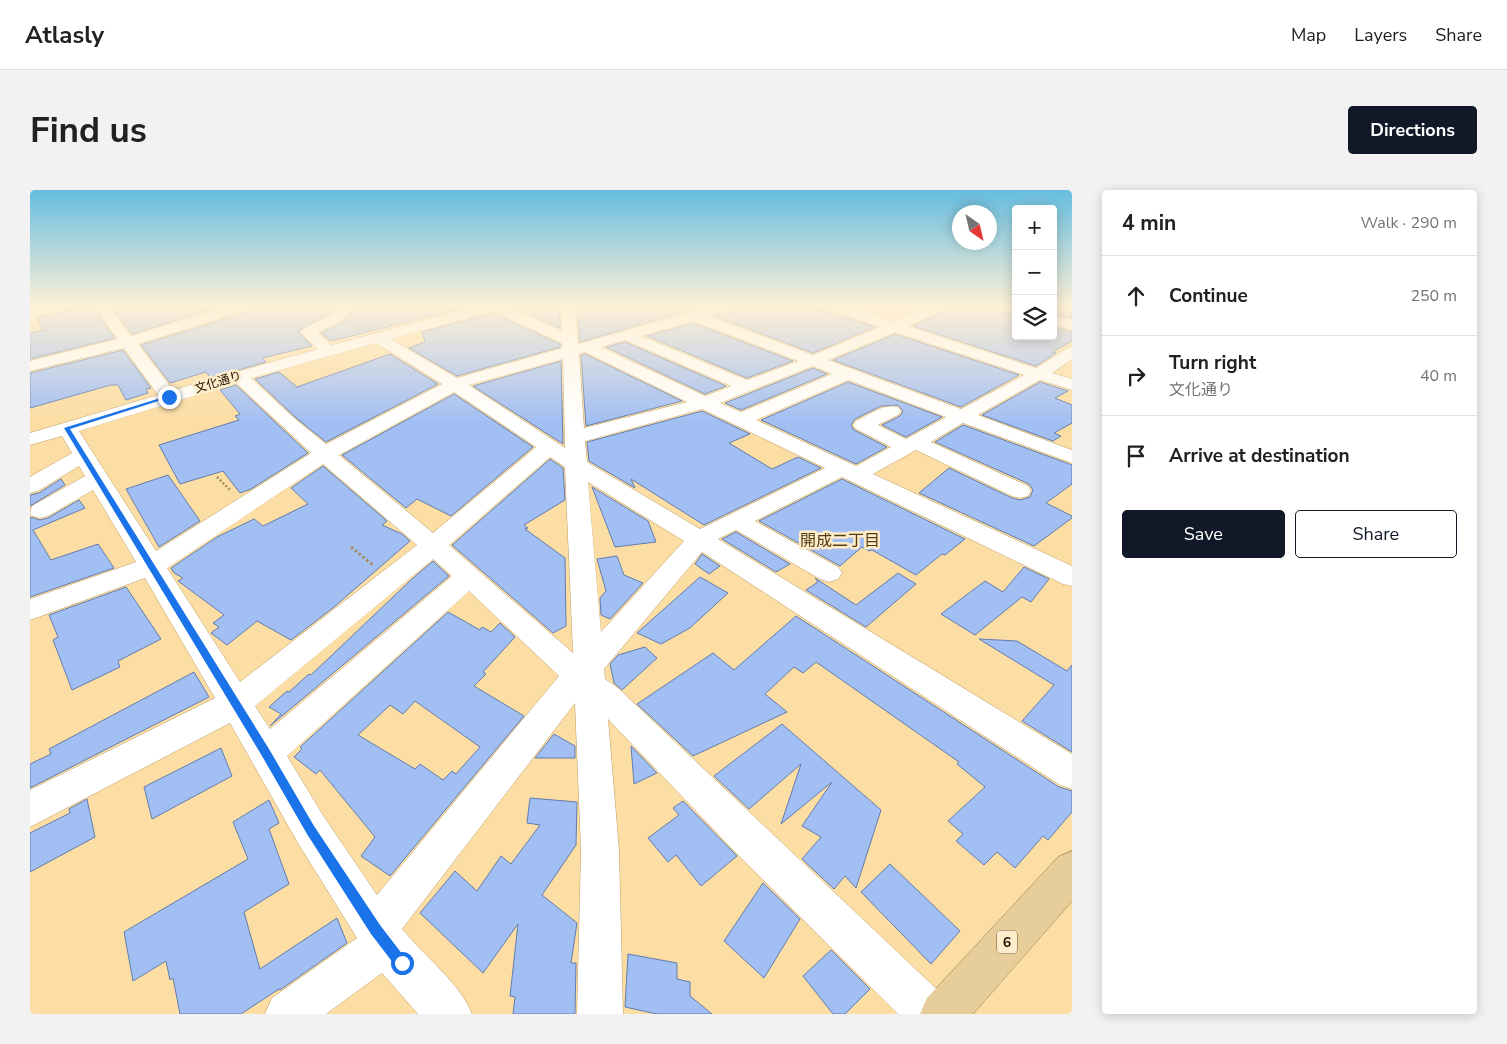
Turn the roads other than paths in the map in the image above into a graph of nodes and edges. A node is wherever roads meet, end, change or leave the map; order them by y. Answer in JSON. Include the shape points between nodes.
{"nodes":[{"id":1,"x":117,"y":344,"type":"edge"},
{"id":2,"x":129,"y":344,"type":"edge"},
{"id":3,"x":322,"y":344,"type":"edge"},
{"id":4,"x":354,"y":344,"type":"edge"},
{"id":5,"x":389,"y":344,"type":"edge"},
{"id":6,"x":572,"y":344,"type":"edge"},
{"id":7,"x":582,"y":344,"type":"edge"},
{"id":8,"x":648,"y":344,"type":"edge"},
{"id":9,"x":772,"y":344,"type":"edge"},
{"id":10,"x":852,"y":344,"type":"edge"},
{"id":11,"x":947,"y":344,"type":"edge"},
{"id":12,"x":575,"y":346,"type":"junction"},
{"id":13,"x":329,"y":351,"type":"junction"},
{"id":14,"x":1072,"y":352,"type":"edge"},
{"id":15,"x":815,"y":360,"type":"junction"},
{"id":16,"x":30,"y":366,"type":"edge"},
{"id":17,"x":849,"y":373,"type":"junction"},
{"id":18,"x":1038,"y":374,"type":"junction"},
{"id":19,"x":239,"y":376,"type":"junction"},
{"id":20,"x":455,"y":384,"type":"junction"},
{"id":21,"x":1072,"y":385,"type":"edge"},
{"id":22,"x":747,"y":386,"type":"junction"},
{"id":23,"x":169,"y":397,"type":"junction"},
{"id":24,"x":703,"y":403,"type":"junction"},
{"id":25,"x":891,"y":411,"type":"dead end"},
{"id":26,"x":964,"y":416,"type":"junction"},
{"id":27,"x":739,"y":420,"type":"junction"},
{"id":28,"x":1072,"y":438,"type":"edge"},
{"id":29,"x":30,"y":439,"type":"edge"},
{"id":30,"x":911,"y":444,"type":"junction"},
{"id":31,"x":567,"y":450,"type":"junction"},
{"id":32,"x":82,"y":454,"type":"junction"},
{"id":33,"x":324,"y":454,"type":"junction"},
{"id":34,"x":1064,"y":454,"type":"edge"},
{"id":35,"x":849,"y":471,"type":"junction"},
{"id":36,"x":30,"y":486,"type":"edge"},
{"id":37,"x":1020,"y":491,"type":"dead end"},
{"id":38,"x":40,"y":511,"type":"dead end"},
{"id":39,"x":736,"y":520,"type":"junction"},
{"id":40,"x":699,"y":539,"type":"junction"},
{"id":41,"x":433,"y":546,"type":"junction"},
{"id":42,"x":151,"y":566,"type":"junction"},
{"id":43,"x":829,"y":573,"type":"dead end"},
{"id":44,"x":469,"y":576,"type":"junction"},
{"id":45,"x":1072,"y":577,"type":"edge"},
{"id":46,"x":30,"y":610,"type":"edge"},
{"id":47,"x":587,"y":676,"type":"junction"},
{"id":48,"x":235,"y":704,"type":"junction"},
{"id":49,"x":266,"y":753,"type":"junction"},
{"id":50,"x":1072,"y":773,"type":"edge"},
{"id":51,"x":30,"y":809,"type":"edge"},
{"id":52,"x":1072,"y":871,"type":"edge"},
{"id":53,"x":381,"y":936,"type":"junction"},
{"id":54,"x":288,"y":1014,"type":"edge"},
{"id":55,"x":449,"y":1014,"type":"edge"},
{"id":56,"x":600,"y":1014,"type":"edge"},
{"id":57,"x":930,"y":1014,"type":"edge"},
{"id":58,"x":943,"y":1014,"type":"edge"}],
"edges":[{"from":1,"to":16,"type":"street"},
{"from":2,"to":23,"type":"street"},
{"from":3,"to":13,"type":"street"},
{"from":4,"to":13,"type":"street","name":"文化通り"},
{"from":5,"to":20,"type":"street"},
{"from":6,"to":12,"type":"street"},
{"from":7,"to":12,"type":"street"},
{"from":8,"to":22,"type":"street"},
{"from":9,"to":15,"type":"street"},
{"from":10,"to":15,"type":"street"},
{"from":11,"to":18,"type":"street"},
{"from":12,"to":20,"type":"street"},
{"from":12,"to":24,"type":"street"},
{"from":12,"to":31,"type":"street"},
{"from":13,"to":19,"type":"street","name":"文化通り"},
{"from":14,"to":18,"type":"street"},
{"from":15,"to":17,"type":"street"},
{"from":15,"to":22,"type":"street"},
{"from":17,"to":26,"type":"street"},
{"from":17,"to":27,"type":"street"},
{"from":18,"to":21,"type":"street"},
{"from":18,"to":26,"type":"street"},
{"from":19,"to":23,"type":"street","name":"文化通り"},
{"from":19,"to":33,"type":"street"},
{"from":20,"to":31,"type":"street"},
{"from":20,"to":33,"type":"street"},
{"from":22,"to":24,"type":"street"},
{"from":23,"to":32,"type":"street","name":"文化通り"},
{"from":24,"to":27,"type":"street"},
{"from":24,"to":31,"type":"street"},
{"from":25,"to":30,"type":"street","via":[[863,425]]},
{"from":26,"to":30,"type":"street"},
{"from":26,"to":34,"type":"street"},
{"from":27,"to":35,"type":"street"},
{"from":28,"to":34,"type":"street"},
{"from":29,"to":32,"type":"street","name":"文化通り"},
{"from":30,"to":35,"type":"street"},
{"from":30,"to":37,"type":"street"},
{"from":31,"to":40,"type":"street"},
{"from":31,"to":41,"type":"street"},
{"from":31,"to":47,"type":"street"},
{"from":32,"to":36,"type":"street"},
{"from":32,"to":38,"type":"street"},
{"from":32,"to":42,"type":"street"},
{"from":33,"to":41,"type":"street"},
{"from":33,"to":42,"type":"street"},
{"from":35,"to":39,"type":"street"},
{"from":35,"to":45,"type":"street"},
{"from":39,"to":40,"type":"street"},
{"from":39,"to":43,"type":"street"},
{"from":40,"to":47,"type":"street"},
{"from":40,"to":50,"type":"street"},
{"from":41,"to":44,"type":"street"},
{"from":41,"to":48,"type":"street"},
{"from":42,"to":46,"type":"street"},
{"from":42,"to":48,"type":"street"},
{"from":44,"to":47,"type":"street"},
{"from":44,"to":49,"type":"street"},
{"from":47,"to":53,"type":"street"},
{"from":47,"to":56,"type":"street","via":[[600,850]]},
{"from":47,"to":57,"type":"street"},
{"from":48,"to":49,"type":"street"},
{"from":48,"to":51,"type":"street"},
{"from":49,"to":53,"type":"street","via":[[310,830]]},
{"from":52,"to":58,"type":"main road","number":"6"},
{"from":53,"to":54,"type":"street"},
{"from":53,"to":55,"type":"street"}]}
